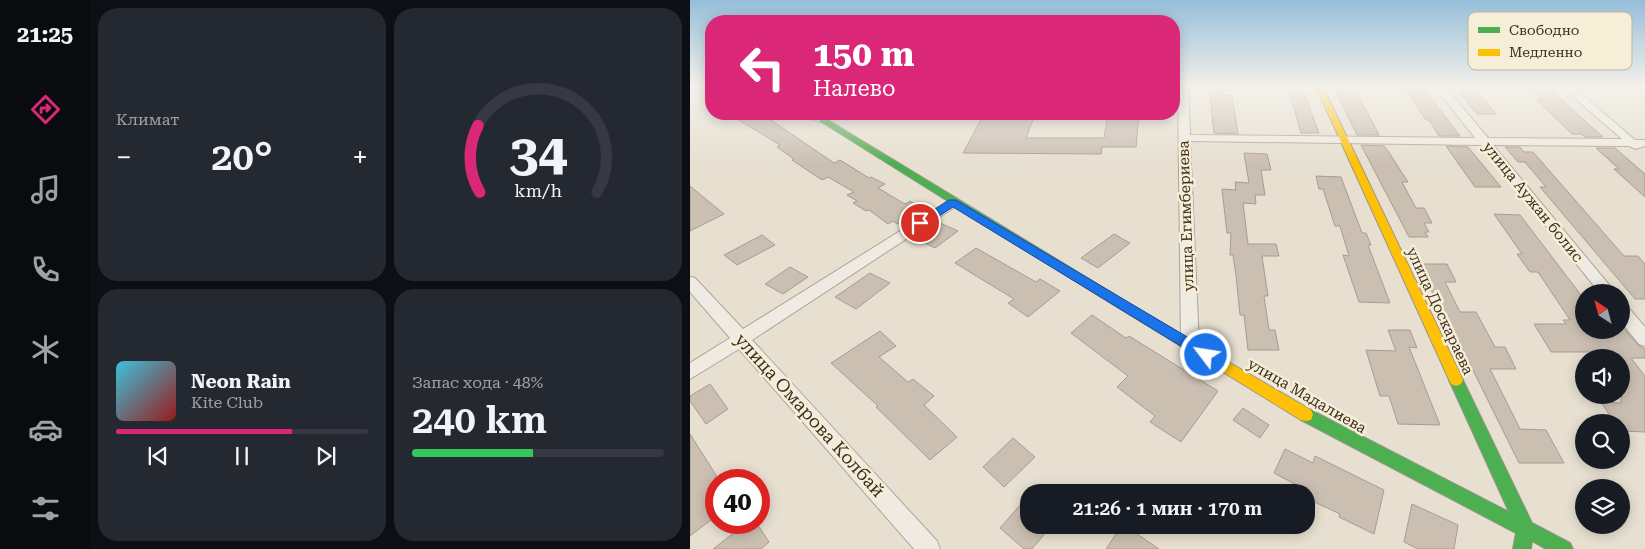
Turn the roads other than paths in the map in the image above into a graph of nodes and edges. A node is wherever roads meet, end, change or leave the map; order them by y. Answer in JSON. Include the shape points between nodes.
{"nodes":[{"id":1,"x":1183,"y":113,"type":"edge"},
{"id":2,"x":1331,"y":113,"type":"edge"},
{"id":3,"x":1460,"y":113,"type":"edge"},
{"id":4,"x":1600,"y":113,"type":"edge"},
{"id":5,"x":821,"y":120,"type":"edge"},
{"id":6,"x":1183,"y":138,"type":"junction"},
{"id":7,"x":1344,"y":139,"type":"junction"},
{"id":8,"x":1484,"y":142,"type":"junction"},
{"id":9,"x":1639,"y":143,"type":"edge"},
{"id":10,"x":1645,"y":153,"type":"edge"},
{"id":11,"x":953,"y":202,"type":"junction"},
{"id":12,"x":690,"y":282,"type":"edge"},
{"id":13,"x":1600,"y":284,"type":"edge"},
{"id":14,"x":1630,"y":321,"type":"edge"},
{"id":15,"x":742,"y":339,"type":"junction"},
{"id":16,"x":1645,"y":339,"type":"edge"},
{"id":17,"x":1190,"y":345,"type":"junction"},
{"id":18,"x":690,"y":372,"type":"edge"},
{"id":19,"x":1525,"y":527,"type":"junction"},
{"id":20,"x":928,"y":549,"type":"edge"},
{"id":21,"x":1522,"y":549,"type":"edge"},
{"id":22,"x":1564,"y":549,"type":"edge"}],
"edges":[{"from":1,"to":6,"type":"street","name":"улица Егимбериева"},
{"from":2,"to":7,"type":"street","name":"улица Доскараева"},
{"from":3,"to":8,"type":"street","name":"улица Аужан болис"},
{"from":4,"to":9,"type":"street"},
{"from":5,"to":11,"type":"street","name":"улица Мадалиева"},
{"from":6,"to":7,"type":"street"},
{"from":6,"to":17,"type":"street","name":"улица Егимбериева"},
{"from":7,"to":8,"type":"street"},
{"from":7,"to":19,"type":"street","name":"улица Доскараева"},
{"from":8,"to":9,"type":"street"},
{"from":8,"to":13,"type":"street","name":"улица Аужан болис"},
{"from":9,"to":10,"type":"street"},
{"from":11,"to":15,"type":"street"},
{"from":11,"to":17,"type":"street","name":"улица Мадалиева"},
{"from":12,"to":15,"type":"street","name":"улица Омарова Колбай"},
{"from":14,"to":16,"type":"street"},
{"from":15,"to":18,"type":"street"},
{"from":15,"to":20,"type":"street","name":"улица Омарова Колбай"},
{"from":17,"to":19,"type":"street","name":"улица Мадалиева","via":[[1319,423]]},
{"from":19,"to":21,"type":"street"},
{"from":19,"to":22,"type":"street","name":"улица Мадалиева"}]}
